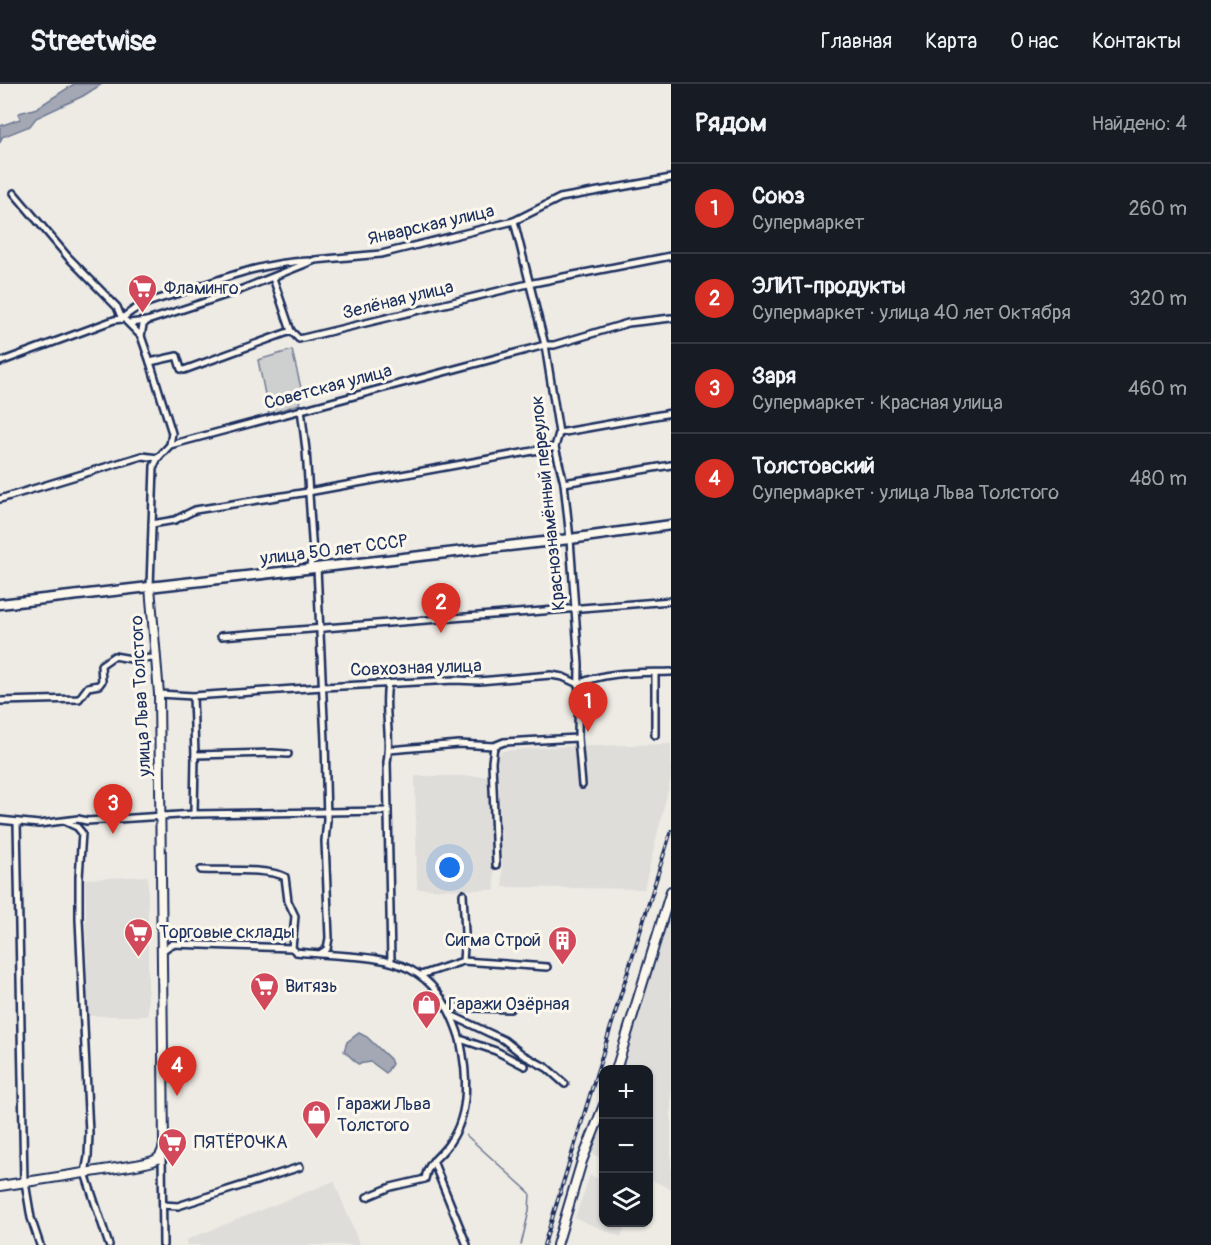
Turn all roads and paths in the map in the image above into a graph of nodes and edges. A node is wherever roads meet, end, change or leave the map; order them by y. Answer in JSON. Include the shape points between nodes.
{"nodes":[{"id":1,"x":671,"y":178,"type":"edge"},
{"id":2,"x":14,"y":193,"type":"dead end"},
{"id":3,"x":514,"y":221,"type":"junction"},
{"id":4,"x":671,"y":256,"type":"edge"},
{"id":5,"x":315,"y":260,"type":"junction"},
{"id":6,"x":273,"y":278,"type":"junction"},
{"id":7,"x":528,"y":284,"type":"junction"},
{"id":8,"x":671,"y":318,"type":"edge"},
{"id":9,"x":122,"y":319,"type":"junction"},
{"id":10,"x":147,"y":321,"type":"junction"},
{"id":11,"x":129,"y":323,"type":"junction"},
{"id":12,"x":291,"y":331,"type":"junction"},
{"id":13,"x":141,"y":336,"type":"junction"},
{"id":14,"x":545,"y":345,"type":"junction"},
{"id":15,"x":0,"y":362,"type":"edge"},
{"id":16,"x":150,"y":362,"type":"junction"},
{"id":17,"x":301,"y":409,"type":"junction"},
{"id":18,"x":671,"y":413,"type":"edge"},
{"id":19,"x":559,"y":433,"type":"junction"},
{"id":20,"x":170,"y":445,"type":"junction"},
{"id":21,"x":555,"y":447,"type":"junction"},
{"id":22,"x":158,"y":458,"type":"junction"},
{"id":23,"x":671,"y":465,"type":"edge"},
{"id":24,"x":564,"y":483,"type":"junction"},
{"id":25,"x":308,"y":492,"type":"junction"},
{"id":26,"x":0,"y":499,"type":"edge"},
{"id":27,"x":152,"y":524,"type":"junction"},
{"id":28,"x":671,"y":525,"type":"edge"},
{"id":29,"x":570,"y":539,"type":"junction"},
{"id":30,"x":313,"y":568,"type":"junction"},
{"id":31,"x":150,"y":587,"type":"junction"},
{"id":32,"x":671,"y":602,"type":"edge"},
{"id":33,"x":0,"y":604,"type":"edge"},
{"id":34,"x":575,"y":608,"type":"junction"},
{"id":35,"x":321,"y":627,"type":"junction"},
{"id":36,"x":221,"y":636,"type":"dead end"},
{"id":37,"x":156,"y":658,"type":"junction"},
{"id":38,"x":671,"y":672,"type":"edge"},
{"id":39,"x":655,"y":673,"type":"junction"},
{"id":40,"x":388,"y":684,"type":"junction"},
{"id":41,"x":578,"y":684,"type":"junction"},
{"id":42,"x":323,"y":687,"type":"junction"},
{"id":43,"x":159,"y":694,"type":"junction"},
{"id":44,"x":193,"y":696,"type":"junction"},
{"id":45,"x":0,"y":701,"type":"edge"},
{"id":46,"x":655,"y":735,"type":"dead end"},
{"id":47,"x":578,"y":738,"type":"junction"},
{"id":48,"x":494,"y":746,"type":"junction"},
{"id":49,"x":389,"y":750,"type":"junction"},
{"id":50,"x":288,"y":754,"type":"dead end"},
{"id":51,"x":195,"y":755,"type":"junction"},
{"id":52,"x":582,"y":785,"type":"dead end"},
{"id":53,"x":326,"y":811,"type":"junction"},
{"id":54,"x":388,"y":812,"type":"junction"},
{"id":55,"x":194,"y":814,"type":"junction"},
{"id":56,"x":161,"y":816,"type":"junction"},
{"id":57,"x":0,"y":820,"type":"edge"},
{"id":58,"x":17,"y":822,"type":"junction"},
{"id":59,"x":66,"y":822,"type":"junction"},
{"id":60,"x":496,"y":866,"type":"dead end"},
{"id":61,"x":201,"y":870,"type":"dead end"},
{"id":62,"x":671,"y":891,"type":"edge"},
{"id":63,"x":464,"y":894,"type":"dead end"},
{"id":64,"x":160,"y":934,"type":"junction"},
{"id":65,"x":172,"y":944,"type":"junction"},
{"id":66,"x":292,"y":948,"type":"junction"},
{"id":67,"x":160,"y":952,"type":"junction"},
{"id":68,"x":320,"y":954,"type":"junction"},
{"id":69,"x":391,"y":961,"type":"junction"},
{"id":70,"x":463,"y":961,"type":"junction"},
{"id":71,"x":547,"y":967,"type":"dead end"},
{"id":72,"x":421,"y":975,"type":"junction"},
{"id":73,"x":446,"y":1006,"type":"junction"},
{"id":74,"x":510,"y":1009,"type":"dead end"},
{"id":75,"x":453,"y":1016,"type":"junction"},
{"id":76,"x":460,"y":1039,"type":"junction"},
{"id":77,"x":618,"y":1065,"type":"edge"},
{"id":78,"x":525,"y":1066,"type":"dead end"},
{"id":79,"x":565,"y":1084,"type":"dead end"},
{"id":80,"x":599,"y":1116,"type":"edge"},
{"id":81,"x":162,"y":1155,"type":"junction"},
{"id":82,"x":433,"y":1161,"type":"junction"},
{"id":83,"x":300,"y":1167,"type":"dead end"},
{"id":84,"x":85,"y":1173,"type":"junction"},
{"id":85,"x":24,"y":1182,"type":"junction"},
{"id":86,"x":0,"y":1186,"type":"edge"},
{"id":87,"x":367,"y":1197,"type":"dead end"},
{"id":88,"x":163,"y":1204,"type":"junction"},
{"id":89,"x":40,"y":1245,"type":"edge"},
{"id":90,"x":109,"y":1245,"type":"edge"},
{"id":91,"x":163,"y":1245,"type":"edge"},
{"id":92,"x":468,"y":1245,"type":"edge"},
{"id":93,"x":557,"y":1245,"type":"edge"}],
"edges":[{"from":1,"to":3,"type":"street","name":"Январская улица","via":[[560,198]]},
{"from":2,"to":9,"type":"street","via":[[117,307]]},
{"from":3,"to":5,"type":"street","name":"Январская улица","via":[[381,254]]},
{"from":3,"to":7,"type":"street","name":"Краснознамённый переулок"},
{"from":4,"to":7,"type":"street","name":"Зелёная улица"},
{"from":5,"to":6,"type":"street","name":"Январская улица"},
{"from":5,"to":9,"type":"street","via":[[260,266],[147,303]]},
{"from":6,"to":10,"type":"street","name":"Январская улица"},
{"from":6,"to":12,"type":"street"},
{"from":7,"to":12,"type":"street","name":"Зелёная улица","via":[[299,339]]},
{"from":7,"to":14,"type":"street","name":"Краснознамённый переулок"},
{"from":8,"to":14,"type":"street","name":"Советская улица","via":[[628,323]]},
{"from":9,"to":11,"type":"street"},
{"from":9,"to":15,"type":"street"},
{"from":10,"to":11,"type":"street","name":"Январская улица"},
{"from":10,"to":13,"type":"street"},
{"from":11,"to":13,"type":"street"},
{"from":12,"to":16,"type":"street","name":"Зелёная улица","via":[[184,370],[177,356]]},
{"from":13,"to":16,"type":"street"},
{"from":14,"to":17,"type":"street","name":"Советская улица"},
{"from":14,"to":19,"type":"street","name":"Краснознамённый переулок"},
{"from":16,"to":20,"type":"street","via":[[172,433]]},
{"from":17,"to":20,"type":"street","name":"Советская улица"},
{"from":17,"to":25,"type":"street"},
{"from":18,"to":19,"type":"street"},
{"from":19,"to":21,"type":"street","name":"Краснознамённый переулок"},
{"from":20,"to":22,"type":"street"},
{"from":21,"to":24,"type":"street","name":"Краснознамённый переулок"},
{"from":21,"to":25,"type":"street"},
{"from":22,"to":26,"type":"street","via":[[142,456]]},
{"from":22,"to":27,"type":"street","name":"улица Льва Толстого","via":[[154,466]]},
{"from":23,"to":24,"type":"street"},
{"from":24,"to":29,"type":"street","name":"Краснознамённый переулок"},
{"from":25,"to":27,"type":"street","via":[[195,510],[175,520]]},
{"from":25,"to":30,"type":"street"},
{"from":27,"to":31,"type":"street","name":"улица Льва Толстого"},
{"from":28,"to":29,"type":"main road","name":"улица 50 лет СССР"},
{"from":29,"to":30,"type":"main road","name":"улица 50 лет СССР"},
{"from":29,"to":34,"type":"street","name":"Краснознамённый переулок"},
{"from":30,"to":31,"type":"main road","name":"улица 50 лет СССР"},
{"from":30,"to":35,"type":"street"},
{"from":31,"to":33,"type":"main road","name":"улица 50 лет СССР"},
{"from":31,"to":37,"type":"street","name":"улица Льва Толстого"},
{"from":32,"to":34,"type":"street"},
{"from":34,"to":35,"type":"street"},
{"from":34,"to":41,"type":"street","name":"Краснознамённый переулок"},
{"from":35,"to":36,"type":"street"},
{"from":35,"to":42,"type":"street"},
{"from":37,"to":43,"type":"street","name":"улица Льва Толстого"},
{"from":37,"to":45,"type":"street","via":[[114,656],[101,665],[99,685],[88,687],[79,699]]},
{"from":38,"to":39,"type":"street"},
{"from":39,"to":41,"type":"street","via":[[612,673]]},
{"from":39,"to":46,"type":"street"},
{"from":40,"to":41,"type":"street","name":"Совхозная улица","via":[[551,675]]},
{"from":40,"to":42,"type":"street","name":"Совхозная улица"},
{"from":40,"to":49,"type":"street"},
{"from":41,"to":47,"type":"street","name":"Краснознамённый переулок"},
{"from":42,"to":44,"type":"street","name":"Совхозная улица"},
{"from":42,"to":53,"type":"street"},
{"from":43,"to":44,"type":"street","name":"Совхозная улица"},
{"from":43,"to":56,"type":"street","name":"улица Льва Толстого"},
{"from":44,"to":51,"type":"street"},
{"from":47,"to":48,"type":"street","via":[[504,742]]},
{"from":47,"to":52,"type":"street","name":"Краснознамённый переулок"},
{"from":48,"to":49,"type":"street","via":[[459,744]]},
{"from":48,"to":60,"type":"street"},
{"from":49,"to":54,"type":"street"},
{"from":50,"to":51,"type":"street"},
{"from":51,"to":55,"type":"street"},
{"from":53,"to":54,"type":"street"},
{"from":53,"to":55,"type":"street"},
{"from":53,"to":68,"type":"street","via":[[328,938],[327,949]]},
{"from":54,"to":69,"type":"street"},
{"from":55,"to":56,"type":"street"},
{"from":56,"to":59,"type":"street"},
{"from":56,"to":64,"type":"street","name":"улица Льва Толстого"},
{"from":57,"to":58,"type":"street"},
{"from":58,"to":59,"type":"street"},
{"from":58,"to":85,"type":"street"},
{"from":59,"to":84,"type":"street","via":[[82,833],[79,877],[88,1133]]},
{"from":61,"to":66,"type":"street","via":[[285,876],[288,901],[295,916]]},
{"from":62,"to":77,"type":"street"},
{"from":63,"to":70,"type":"street"},
{"from":64,"to":65,"type":"street"},
{"from":64,"to":67,"type":"street","name":"улица Льва Толстого"},
{"from":65,"to":66,"type":"street"},
{"from":65,"to":67,"type":"street"},
{"from":66,"to":68,"type":"street","via":[[296,952]]},
{"from":67,"to":81,"type":"street","name":"улица Льва Толстого"},
{"from":68,"to":69,"type":"street"},
{"from":69,"to":72,"type":"street"},
{"from":70,"to":71,"type":"street"},
{"from":70,"to":72,"type":"street"},
{"from":72,"to":73,"type":"street"},
{"from":73,"to":74,"type":"street"},
{"from":73,"to":75,"type":"street"},
{"from":75,"to":76,"type":"street"},
{"from":75,"to":79,"type":"street","via":[[504,1041]]},
{"from":76,"to":78,"type":"street"},
{"from":76,"to":82,"type":"street","via":[[466,1070],[464,1106],[452,1141]]},
{"from":80,"to":93,"type":"street"},
{"from":81,"to":84,"type":"street","via":[[136,1165]]},
{"from":81,"to":88,"type":"street","name":"улица Льва Толстого"},
{"from":82,"to":87,"type":"street","via":[[427,1167],[425,1179]]},
{"from":82,"to":92,"type":"street"},
{"from":83,"to":88,"type":"street","via":[[178,1206]]},
{"from":84,"to":85,"type":"street"},
{"from":84,"to":90,"type":"street"},
{"from":85,"to":86,"type":"street"},
{"from":85,"to":89,"type":"street"},
{"from":88,"to":91,"type":"street","name":"улица Льва Толстого"}]}
